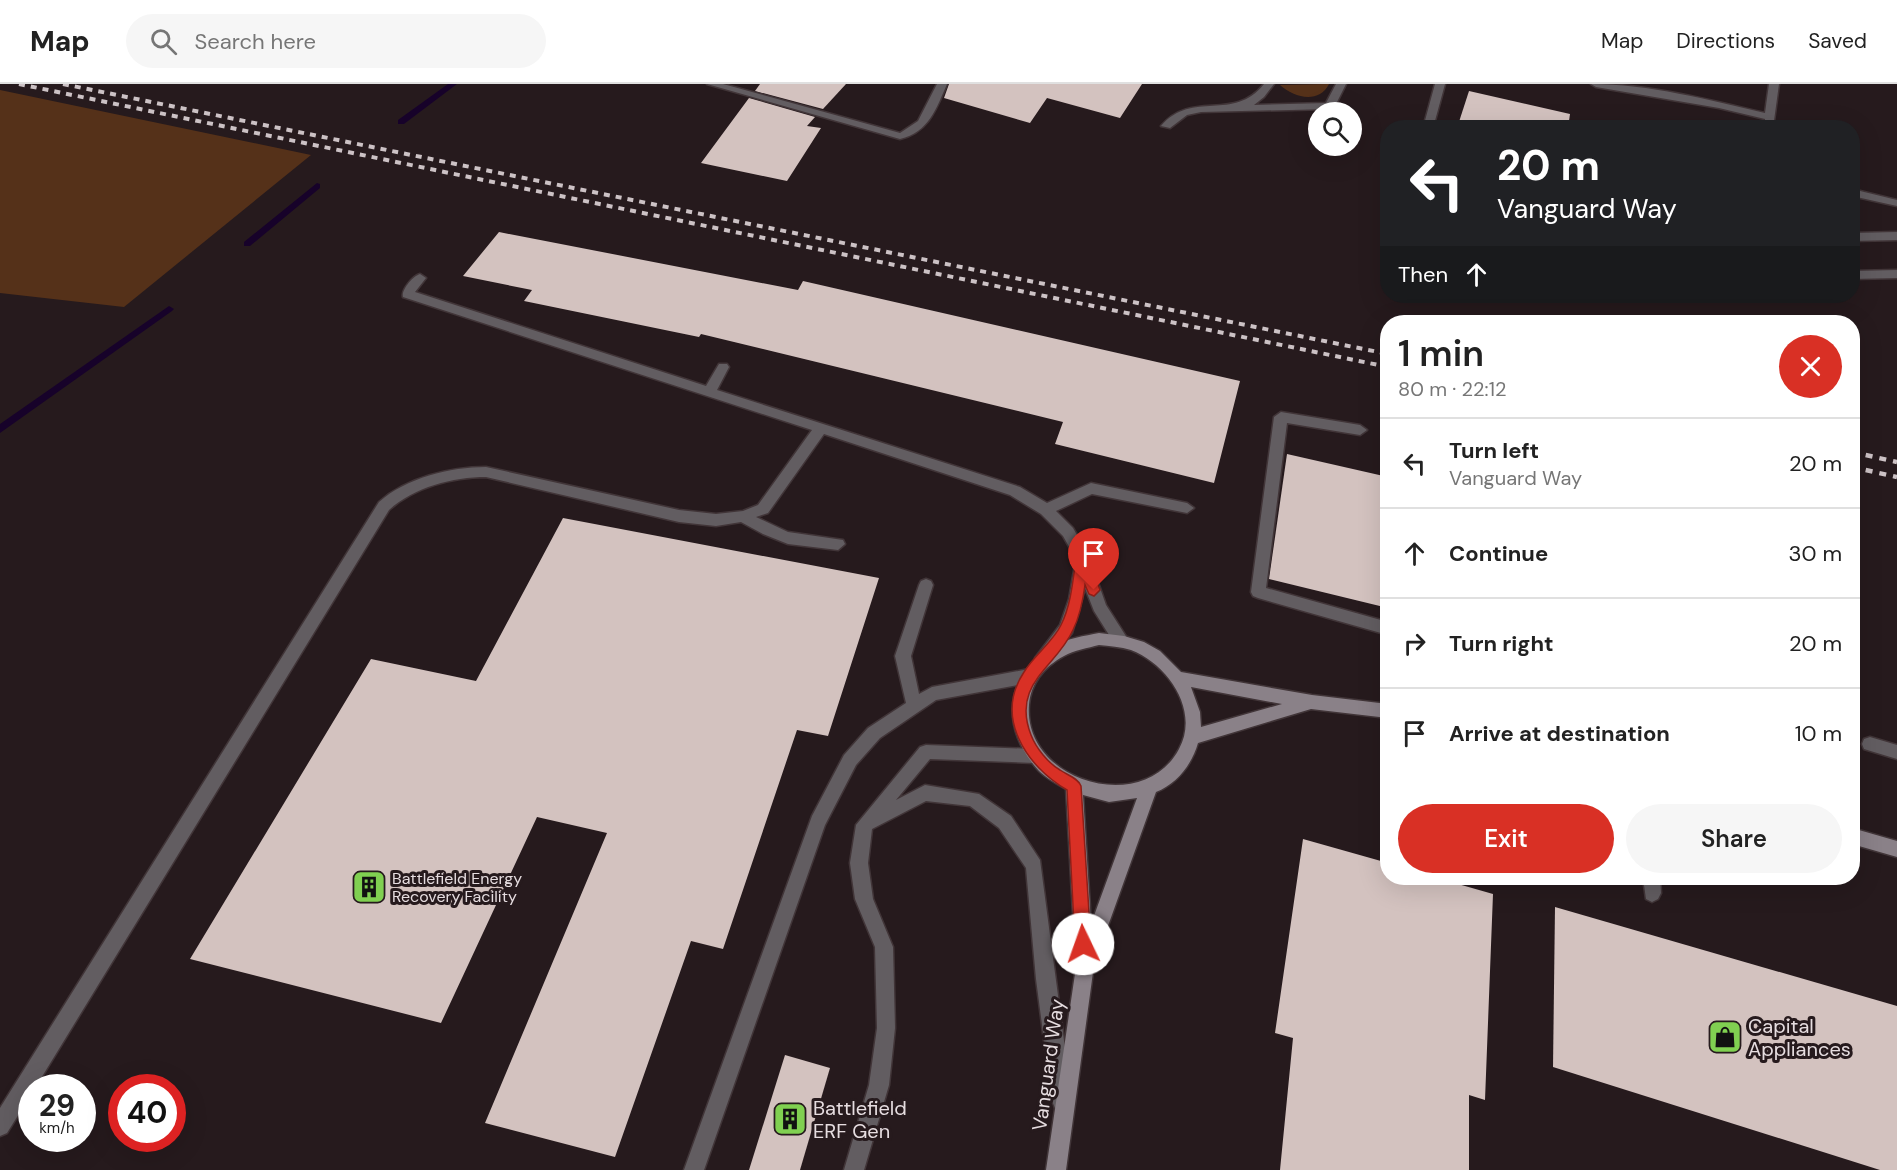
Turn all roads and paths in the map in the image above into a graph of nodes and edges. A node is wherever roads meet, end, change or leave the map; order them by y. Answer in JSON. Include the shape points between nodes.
{"nodes":[{"id":1,"x":712,"y":84,"type":"edge"},
{"id":2,"x":942,"y":84,"type":"edge"},
{"id":3,"x":1269,"y":84,"type":"edge"},
{"id":4,"x":1341,"y":84,"type":"edge"},
{"id":5,"x":1440,"y":84,"type":"edge"},
{"id":6,"x":1596,"y":84,"type":"edge"},
{"id":7,"x":1774,"y":84,"type":"edge"},
{"id":8,"x":1243,"y":108,"type":"junction"},
{"id":9,"x":1430,"y":120,"type":"edge"},
{"id":10,"x":1763,"y":120,"type":"edge"},
{"id":11,"x":1769,"y":120,"type":"edge"},
{"id":12,"x":1166,"y":126,"type":"dead end"},
{"id":13,"x":1860,"y":194,"type":"edge"},
{"id":14,"x":1896,"y":203,"type":"edge"},
{"id":15,"x":1897,"y":236,"type":"edge"},
{"id":16,"x":1860,"y":237,"type":"edge"},
{"id":17,"x":1860,"y":274,"type":"edge"},
{"id":18,"x":1897,"y":274,"type":"edge"},
{"id":19,"x":420,"y":278,"type":"dead end"},
{"id":20,"x":723,"y":367,"type":"dead end"},
{"id":21,"x":710,"y":391,"type":"junction"},
{"id":22,"x":822,"y":427,"type":"junction"},
{"id":23,"x":1360,"y":430,"type":"dead end"},
{"id":24,"x":1187,"y":508,"type":"dead end"},
{"id":25,"x":1046,"y":510,"type":"junction"},
{"id":26,"x":743,"y":516,"type":"junction"},
{"id":27,"x":838,"y":544,"type":"dead end"},
{"id":28,"x":1083,"y":558,"type":"junction"},
{"id":29,"x":926,"y":585,"type":"dead end"},
{"id":30,"x":1380,"y":627,"type":"edge"},
{"id":31,"x":1120,"y":641,"type":"junction"},
{"id":32,"x":1044,"y":658,"type":"junction"},
{"id":33,"x":1029,"y":676,"type":"junction"},
{"id":34,"x":1179,"y":678,"type":"junction"},
{"id":35,"x":1312,"y":702,"type":"junction"},
{"id":36,"x":914,"y":706,"type":"junction"},
{"id":37,"x":1380,"y":710,"type":"edge"},
{"id":38,"x":1193,"y":737,"type":"junction"},
{"id":39,"x":1870,"y":744,"type":"dead end"},
{"id":40,"x":1897,"y":752,"type":"edge"},
{"id":41,"x":1035,"y":756,"type":"junction"},
{"id":42,"x":1074,"y":786,"type":"junction"},
{"id":43,"x":1149,"y":788,"type":"junction"},
{"id":44,"x":864,"y":825,"type":"junction"},
{"id":45,"x":1860,"y":838,"type":"edge"},
{"id":46,"x":1897,"y":849,"type":"edge"},
{"id":47,"x":1085,"y":967,"type":"junction"},
{"id":48,"x":1064,"y":1116,"type":"junction"},
{"id":49,"x":0,"y":1126,"type":"edge"},
{"id":50,"x":694,"y":1170,"type":"edge"},
{"id":51,"x":854,"y":1170,"type":"edge"},
{"id":52,"x":1056,"y":1170,"type":"edge"}],
"edges":[{"from":1,"to":2,"type":"lane","via":[[900,136],[921,128]]},
{"from":3,"to":8,"type":"lane","via":[[1261,96]]},
{"from":4,"to":8,"type":"lane","via":[[1330,106]]},
{"from":5,"to":9,"type":"lane"},
{"from":6,"to":10,"type":"lane","via":[[1719,105]]},
{"from":7,"to":11,"type":"lane"},
{"from":8,"to":12,"type":"lane","via":[[1187,111]]},
{"from":13,"to":14,"type":"lane"},
{"from":15,"to":16,"type":"lane"},
{"from":17,"to":18,"type":"lane"},
{"from":19,"to":21,"type":"lane","via":[[407,294]]},
{"from":20,"to":21,"type":"lane"},
{"from":21,"to":22,"type":"lane"},
{"from":22,"to":25,"type":"lane","via":[[1015,491]]},
{"from":22,"to":26,"type":"lane","via":[[763,509]]},
{"from":23,"to":30,"type":"lane","via":[[1281,417],[1258,592]]},
{"from":24,"to":25,"type":"lane","via":[[1091,488]]},
{"from":25,"to":28,"type":"lane","via":[[1068,532]]},
{"from":26,"to":27,"type":"lane","via":[[792,541]]},
{"from":26,"to":49,"type":"lane","via":[[717,520],[679,516],[486,472],[449,475],[396,495],[384,506]]},
{"from":28,"to":31,"type":"lane","via":[[1099,607]]},
{"from":28,"to":32,"type":"lane","via":[[1067,628]]},
{"from":29,"to":36,"type":"lane","via":[[903,656]]},
{"from":31,"to":32,"type":"street","via":[[1079,641]]},
{"from":31,"to":34,"type":"street","via":[[1154,654]]},
{"from":32,"to":33,"type":"street"},
{"from":33,"to":36,"type":"lane","via":[[932,694]]},
{"from":33,"to":41,"type":"street","via":[[1021,695],[1020,715],[1024,736]]},
{"from":34,"to":35,"type":"street"},
{"from":34,"to":38,"type":"street","via":[[1192,706]]},
{"from":35,"to":37,"type":"street"},
{"from":35,"to":38,"type":"street"},
{"from":36,"to":50,"type":"lane","via":[[873,733],[850,760],[818,822]]},
{"from":38,"to":43,"type":"street","via":[[1178,767]]},
{"from":39,"to":40,"type":"lane"},
{"from":41,"to":42,"type":"street","via":[[1052,774]]},
{"from":41,"to":44,"type":"lane","via":[[926,752]]},
{"from":42,"to":43,"type":"street","via":[[1111,795]]},
{"from":42,"to":47,"type":"street","name":"Vanguard Way"},
{"from":43,"to":47,"type":"street","name":"Vanguard Way"},
{"from":44,"to":48,"type":"lane","via":[[925,793],[973,799],[1005,822],[1034,866]]},
{"from":44,"to":51,"type":"lane","via":[[859,862],[864,899],[884,947],[886,1028],[879,1085]]},
{"from":45,"to":46,"type":"street"},
{"from":47,"to":48,"type":"street","name":"Vanguard Way"},
{"from":48,"to":52,"type":"street","name":"Vanguard Way"}]}
